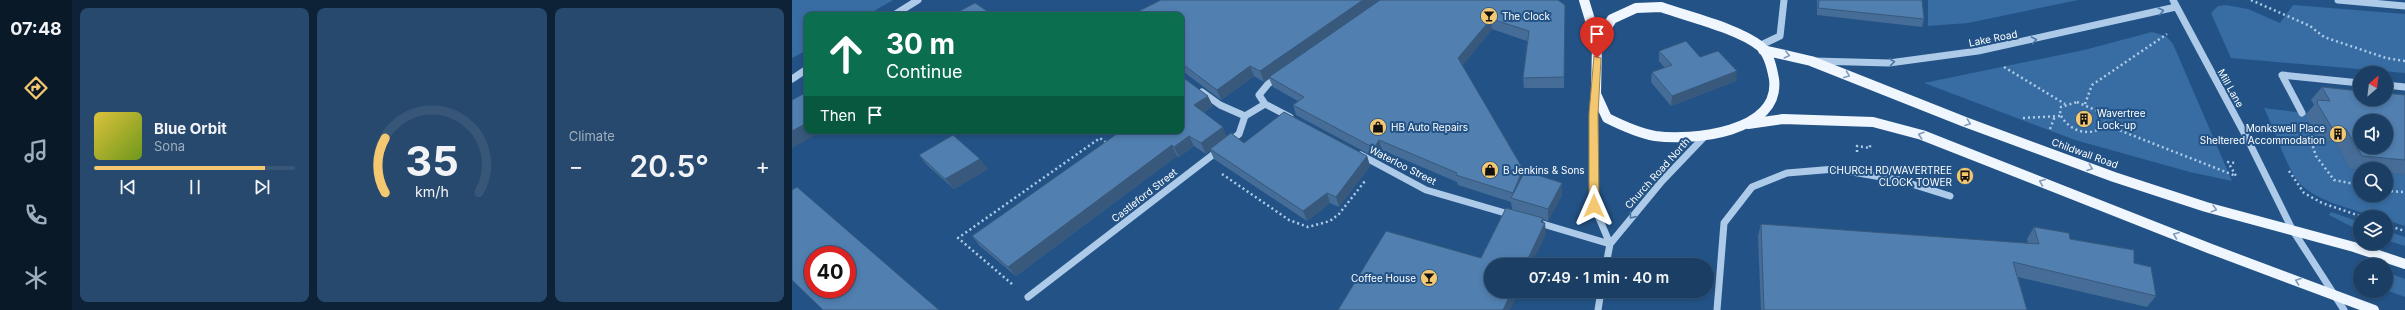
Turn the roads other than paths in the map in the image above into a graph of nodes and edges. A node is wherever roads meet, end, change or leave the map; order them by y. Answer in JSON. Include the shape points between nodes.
{"nodes":[{"id":1,"x":918,"y":0,"type":"edge"},
{"id":2,"x":1584,"y":0,"type":"edge"},
{"id":3,"x":1644,"y":0,"type":"edge"},
{"id":4,"x":1784,"y":0,"type":"edge"},
{"id":5,"x":2172,"y":0,"type":"edge"},
{"id":6,"x":2338,"y":0,"type":"edge"},
{"id":7,"x":2405,"y":6,"type":"edge"},
{"id":8,"x":1661,"y":8,"type":"junction"},
{"id":9,"x":2176,"y":8,"type":"junction"},
{"id":10,"x":899,"y":12,"type":"edge"},
{"id":11,"x":1597,"y":42,"type":"junction"},
{"id":12,"x":1761,"y":48,"type":"junction"},
{"id":13,"x":1811,"y":60,"type":"junction"},
{"id":14,"x":804,"y":71,"type":"edge"},
{"id":15,"x":1287,"y":71,"type":"edge"},
{"id":16,"x":792,"y":79,"type":"edge"},
{"id":17,"x":2353,"y":82,"type":"edge"},
{"id":18,"x":2393,"y":86,"type":"edge"},
{"id":19,"x":2405,"y":87,"type":"edge"},
{"id":20,"x":1198,"y":89,"type":"edge"},
{"id":21,"x":1596,"y":94,"type":"junction"},
{"id":22,"x":1266,"y":104,"type":"junction"},
{"id":23,"x":2302,"y":112,"type":"road end"},
{"id":24,"x":1245,"y":116,"type":"junction"},
{"id":25,"x":1295,"y":120,"type":"edge"},
{"id":26,"x":1748,"y":124,"type":"junction"},
{"id":27,"x":1705,"y":136,"type":"junction"},
{"id":28,"x":1351,"y":150,"type":"edge"},
{"id":29,"x":1950,"y":196,"type":"dead end"},
{"id":30,"x":2292,"y":229,"type":"junction"},
{"id":31,"x":1610,"y":244,"type":"junction"},
{"id":32,"x":1607,"y":258,"type":"edge"},
{"id":33,"x":2405,"y":264,"type":"edge"},
{"id":34,"x":2335,"y":294,"type":"junction"},
{"id":35,"x":1028,"y":297,"type":"road end"},
{"id":36,"x":1601,"y":298,"type":"edge"},
{"id":37,"x":1598,"y":310,"type":"edge"},
{"id":38,"x":1717,"y":310,"type":"edge"},
{"id":39,"x":2344,"y":310,"type":"edge"},
{"id":40,"x":2374,"y":310,"type":"edge"}],
"edges":[{"from":1,"to":10,"type":"street"},
{"from":2,"to":11,"type":"main road"},
{"from":3,"to":8,"type":"main road"},
{"from":4,"to":12,"type":"street","via":[[1780,36]]},
{"from":5,"to":9,"type":"street","name":"Mill Lane"},
{"from":6,"to":7,"type":"street"},
{"from":8,"to":11,"type":"main road","via":[[1636,8],[1612,19]]},
{"from":8,"to":12,"type":"main road","name":"Childwall Road","via":[[1738,36]]},
{"from":13,"to":9,"type":"street","name":"Lake Road","one_way":true,"via":[[1889,63],[1978,52]]},
{"from":9,"to":30,"type":"street","name":"Mill Lane"},
{"from":11,"to":21,"type":"main road"},
{"from":12,"to":13,"type":"main road","name":"Childwall Road","one_way":true},
{"from":12,"to":26,"type":"main road","via":[[1773,70],[1774,89],[1766,108]]},
{"from":13,"to":30,"type":"main road","name":"Childwall Road","one_way":true,"via":[[1965,122],[2114,177],[2206,207]]},
{"from":14,"to":16,"type":"street"},
{"from":15,"to":22,"type":"street","via":[[1268,84],[1259,95]]},
{"from":17,"to":23,"type":"street","via":[[2282,75]]},
{"from":18,"to":19,"type":"street"},
{"from":20,"to":24,"type":"street","via":[[1220,105]]},
{"from":21,"to":27,"type":"main road","via":[[1607,118],[1638,132],[1669,136]]},
{"from":21,"to":31,"type":"street","via":[[1593,114],[1594,206]]},
{"from":22,"to":24,"type":"street"},
{"from":22,"to":25,"type":"street"},
{"from":24,"to":35,"type":"street","name":"Castleford Street","via":[[1239,134]]},
{"from":26,"to":27,"type":"main road","via":[[1728,133]]},
{"from":34,"to":26,"type":"main road","one_way":true,"via":[[2211,249],[1922,135],[1873,122],[1783,119]]},
{"from":27,"to":31,"type":"street","name":"Church Road North","one_way":true,"via":[[1662,181]]},
{"from":28,"to":31,"type":"street","name":"Waterloo Street","via":[[1426,190]]},
{"from":29,"to":38,"type":"street","via":[[1899,180],[1835,169],[1787,173],[1752,187],[1724,223]]},
{"from":30,"to":33,"type":"main road","name":"Childwall Road"},
{"from":30,"to":34,"type":"street","name":"Mill Lane"},
{"from":31,"to":32,"type":"street","name":"Church Road North"},
{"from":34,"to":39,"type":"street","name":"Mill Lane"},
{"from":34,"to":40,"type":"main road"},
{"from":36,"to":37,"type":"street"}]}
